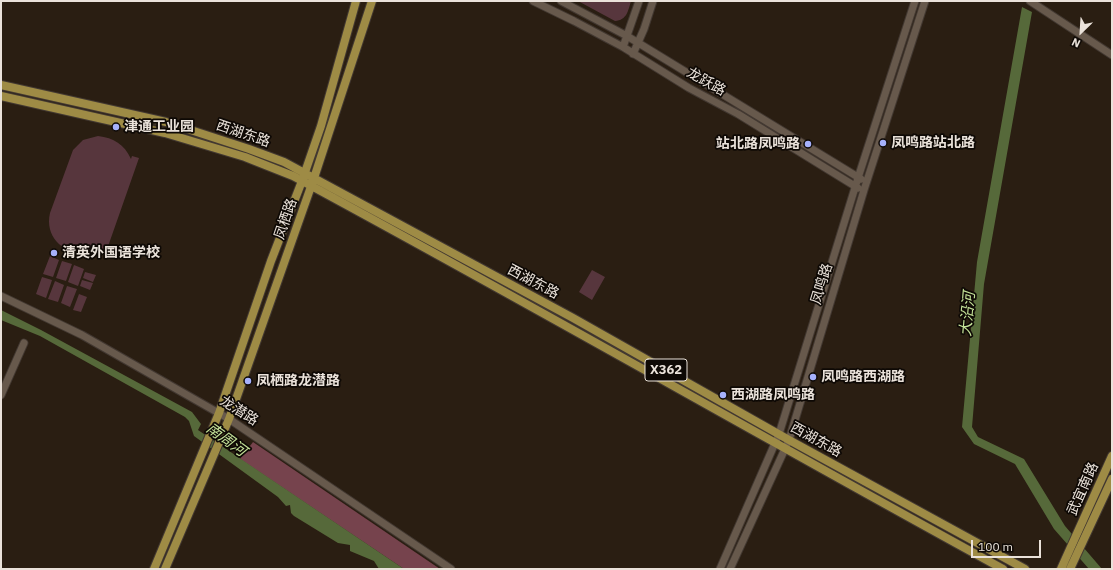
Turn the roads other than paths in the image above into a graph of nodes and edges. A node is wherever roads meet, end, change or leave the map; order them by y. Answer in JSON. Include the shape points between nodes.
{"nodes":[{"id":1,"x":356,"y":1,"type":"edge"},
{"id":2,"x":372,"y":1,"type":"edge"},
{"id":3,"x":533,"y":1,"type":"edge"},
{"id":4,"x":561,"y":1,"type":"edge"},
{"id":5,"x":639,"y":1,"type":"edge"},
{"id":6,"x":653,"y":1,"type":"edge"},
{"id":7,"x":915,"y":1,"type":"edge"},
{"id":8,"x":925,"y":1,"type":"edge"},
{"id":9,"x":1030,"y":1,"type":"edge"},
{"id":10,"x":627,"y":36,"type":"junction"},
{"id":11,"x":637,"y":42,"type":"junction"},
{"id":12,"x":623,"y":47,"type":"junction"},
{"id":13,"x":633,"y":54,"type":"junction"},
{"id":14,"x":1112,"y":56,"type":"edge"},
{"id":15,"x":1,"y":85,"type":"edge"},
{"id":16,"x":1,"y":96,"type":"edge"},
{"id":17,"x":305,"y":173,"type":"junction"},
{"id":18,"x":314,"y":178,"type":"junction"},
{"id":19,"x":858,"y":178,"type":"junction"},
{"id":20,"x":302,"y":181,"type":"junction"},
{"id":21,"x":867,"y":181,"type":"junction"},
{"id":22,"x":311,"y":186,"type":"junction"},
{"id":23,"x":855,"y":188,"type":"junction"},
{"id":24,"x":864,"y":190,"type":"junction"},
{"id":25,"x":1,"y":296,"type":"edge"},
{"id":26,"x":24,"y":343,"type":"dead end"},
{"id":27,"x":1,"y":394,"type":"edge"},
{"id":28,"x":219,"y":413,"type":"junction"},
{"id":29,"x":229,"y":419,"type":"junction"},
{"id":30,"x":779,"y":434,"type":"junction"},
{"id":31,"x":789,"y":440,"type":"junction"},
{"id":32,"x":775,"y":444,"type":"junction"},
{"id":33,"x":785,"y":449,"type":"junction"},
{"id":34,"x":1112,"y":456,"type":"edge"},
{"id":35,"x":1112,"y":479,"type":"edge"},
{"id":36,"x":154,"y":569,"type":"edge"},
{"id":37,"x":165,"y":569,"type":"edge"},
{"id":38,"x":450,"y":569,"type":"edge"},
{"id":39,"x":720,"y":569,"type":"edge"},
{"id":40,"x":730,"y":569,"type":"edge"},
{"id":41,"x":1002,"y":569,"type":"edge"},
{"id":42,"x":1025,"y":569,"type":"edge"},
{"id":43,"x":1061,"y":569,"type":"edge"},
{"id":44,"x":1070,"y":569,"type":"edge"}],
"edges":[{"from":1,"to":17,"type":"main road","name":"凤栖路"},
{"from":2,"to":18,"type":"main road","name":"凤栖路"},
{"from":3,"to":12,"type":"street","name":"龙跃路"},
{"from":4,"to":10,"type":"street","name":"龙跃路"},
{"from":5,"to":10,"type":"street"},
{"from":6,"to":11,"type":"street"},
{"from":7,"to":19,"type":"street","name":"凤鸣路"},
{"from":8,"to":21,"type":"street","name":"凤鸣路"},
{"from":9,"to":14,"type":"street"},
{"from":10,"to":11,"type":"street","name":"龙跃路"},
{"from":10,"to":12,"type":"street"},
{"from":11,"to":13,"type":"street"},
{"from":11,"to":19,"type":"street","name":"龙跃路"},
{"from":12,"to":13,"type":"street","name":"龙跃路"},
{"from":13,"to":23,"type":"street","name":"龙跃路","via":[[738,114]]},
{"from":15,"to":17,"type":"main road","name":"西湖东路","number":"X362","via":[[166,122],[249,148]]},
{"from":16,"to":20,"type":"main road","name":"西湖东路","number":"X362","via":[[165,133],[245,157]]},
{"from":17,"to":18,"type":"main road","name":"西湖东路","number":"X362"},
{"from":17,"to":20,"type":"main road","name":"凤栖路"},
{"from":18,"to":22,"type":"main road","name":"凤栖路"},
{"from":18,"to":30,"type":"main road","name":"西湖东路","number":"X362","via":[[573,318]]},
{"from":19,"to":21,"type":"street","name":"龙跃路"},
{"from":19,"to":23,"type":"street","name":"凤鸣路"},
{"from":20,"to":22,"type":"main road","name":"西湖东路","number":"X362"},
{"from":20,"to":28,"type":"main road","name":"凤栖路"},
{"from":21,"to":24,"type":"street","name":"凤鸣路"},
{"from":22,"to":29,"type":"main road","name":"凤栖路"},
{"from":22,"to":32,"type":"main road","name":"西湖东路","number":"X362"},
{"from":23,"to":24,"type":"street","name":"龙跃路"},
{"from":23,"to":30,"type":"street","name":"凤鸣路"},
{"from":24,"to":31,"type":"street","name":"凤鸣路"},
{"from":25,"to":28,"type":"street","name":"龙潜路","via":[[82,335]]},
{"from":26,"to":27,"type":"street"},
{"from":28,"to":29,"type":"street","name":"龙潜路"},
{"from":28,"to":36,"type":"main road","name":"凤栖路"},
{"from":29,"to":37,"type":"main road","name":"凤栖路"},
{"from":29,"to":38,"type":"street","name":"龙潜路"},
{"from":30,"to":31,"type":"main road","name":"西湖东路","number":"X362"},
{"from":30,"to":32,"type":"street","name":"凤鸣路"},
{"from":31,"to":33,"type":"street","name":"凤鸣路"},
{"from":31,"to":42,"type":"main road","name":"西湖东路","number":"X362"},
{"from":32,"to":33,"type":"main road","name":"西湖东路","number":"X362"},
{"from":32,"to":39,"type":"street","name":"凤鸣路"},
{"from":33,"to":40,"type":"street","name":"凤鸣路"},
{"from":33,"to":41,"type":"main road","name":"西湖东路","number":"X362"},
{"from":34,"to":43,"type":"main road","name":"武宜南路"},
{"from":35,"to":44,"type":"main road","name":"武宜南路"}]}
